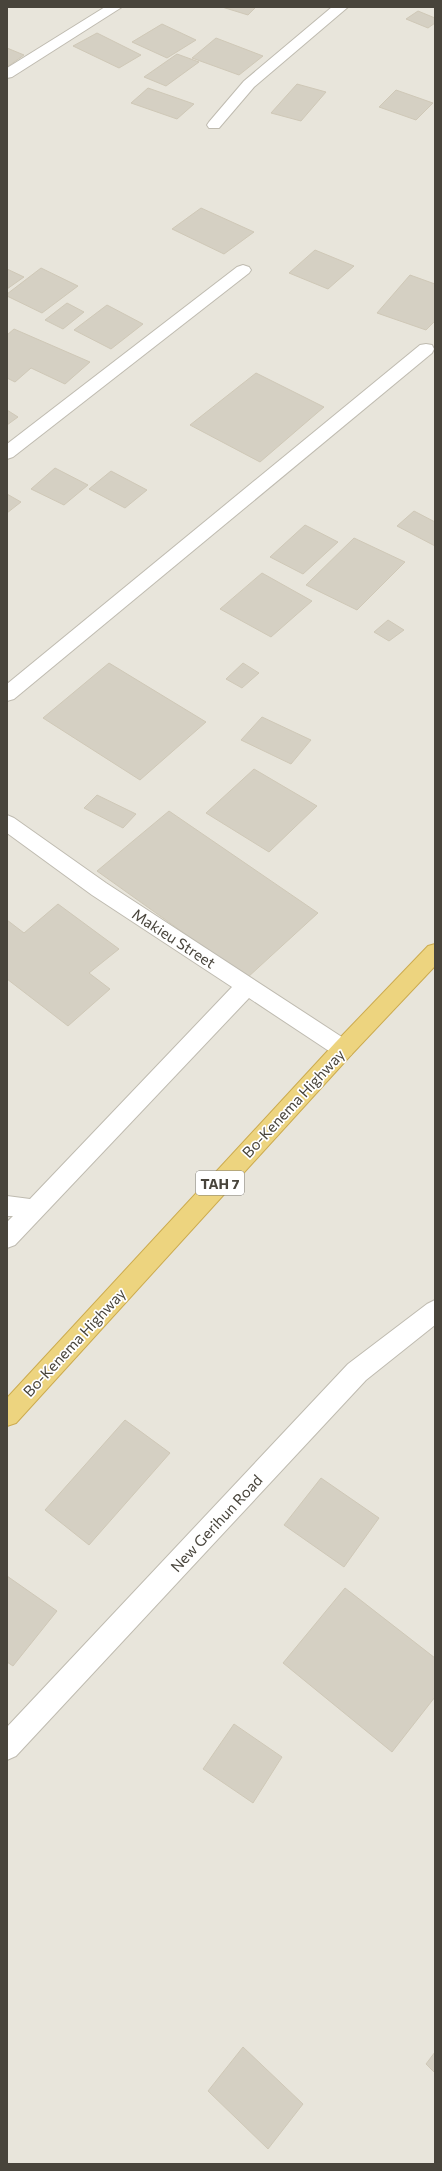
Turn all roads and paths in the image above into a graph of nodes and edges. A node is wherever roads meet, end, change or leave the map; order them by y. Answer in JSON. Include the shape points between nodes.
{"nodes":[{"id":1,"x":115,"y":7,"type":"edge"},
{"id":2,"x":341,"y":7,"type":"edge"},
{"id":3,"x":7,"y":74,"type":"edge"},
{"id":4,"x":214,"y":125,"type":"dead end"},
{"id":5,"x":243,"y":270,"type":"dead end"},
{"id":6,"x":426,"y":349,"type":"dead end"},
{"id":7,"x":7,"y":454,"type":"edge"},
{"id":8,"x":7,"y":694,"type":"edge"},
{"id":9,"x":7,"y":823,"type":"edge"},
{"id":10,"x":435,"y":952,"type":"edge"},
{"id":11,"x":247,"y":986,"type":"junction"},
{"id":12,"x":343,"y":1049,"type":"junction"},
{"id":13,"x":7,"y":1206,"type":"edge"},
{"id":14,"x":35,"y":1209,"type":"junction"},
{"id":15,"x":7,"y":1238,"type":"edge"},
{"id":16,"x":435,"y":1310,"type":"edge"},
{"id":17,"x":7,"y":1415,"type":"edge"},
{"id":18,"x":7,"y":1747,"type":"edge"}],
"edges":[{"from":1,"to":3,"type":"street"},
{"from":2,"to":4,"type":"street","via":[[249,84]]},
{"from":5,"to":7,"type":"street"},
{"from":6,"to":8,"type":"street"},
{"from":9,"to":11,"type":"street","name":"Makieu Street","via":[[99,889]]},
{"from":10,"to":12,"type":"highway","name":"Bo-Kenema Highway","number":"TAH 7"},
{"from":11,"to":12,"type":"street","name":"Makieu Street"},
{"from":11,"to":14,"type":"street"},
{"from":12,"to":17,"type":"highway","name":"Bo-Kenema Highway","number":"TAH 7"},
{"from":13,"to":14,"type":"street"},
{"from":14,"to":15,"type":"street"},
{"from":16,"to":18,"type":"street","name":"New Gerihun Road","via":[[357,1372]]}]}
